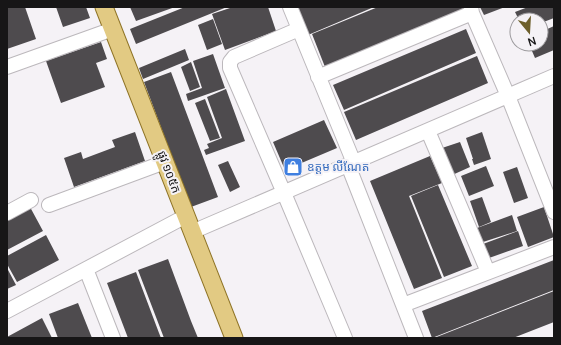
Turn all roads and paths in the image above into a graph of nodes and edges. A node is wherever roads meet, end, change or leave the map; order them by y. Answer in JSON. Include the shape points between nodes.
{"nodes":[{"id":1,"x":104,"y":7,"type":"edge"},
{"id":2,"x":290,"y":7,"type":"edge"},
{"id":3,"x":472,"y":10,"type":"edge"},
{"id":4,"x":113,"y":29,"type":"junction"},
{"id":5,"x":299,"y":29,"type":"junction"},
{"id":6,"x":7,"y":67,"type":"edge"},
{"id":7,"x":554,"y":76,"type":"edge"},
{"id":8,"x":318,"y":77,"type":"junction"},
{"id":9,"x":508,"y":96,"type":"junction"},
{"id":10,"x":428,"y":131,"type":"junction"},
{"id":11,"x":165,"y":162,"type":"junction"},
{"id":12,"x":351,"y":164,"type":"junction"},
{"id":13,"x":284,"y":193,"type":"junction"},
{"id":14,"x":31,"y":200,"type":"dead end"},
{"id":15,"x":49,"y":205,"type":"dead end"},
{"id":16,"x":554,"y":212,"type":"edge"},
{"id":17,"x":7,"y":213,"type":"edge"},
{"id":18,"x":186,"y":216,"type":"junction"},
{"id":19,"x":192,"y":232,"type":"junction"},
{"id":20,"x":554,"y":247,"type":"edge"},
{"id":21,"x":86,"y":269,"type":"junction"},
{"id":22,"x":488,"y":272,"type":"junction"},
{"id":23,"x":403,"y":305,"type":"junction"},
{"id":24,"x":7,"y":311,"type":"edge"},
{"id":25,"x":113,"y":338,"type":"edge"},
{"id":26,"x":234,"y":338,"type":"edge"},
{"id":27,"x":345,"y":338,"type":"edge"},
{"id":28,"x":416,"y":338,"type":"edge"}],
"edges":[{"from":1,"to":4,"type":"main road","name":"ផ្លូវ ១០៥ក"},
{"from":2,"to":5,"type":"street"},
{"from":3,"to":8,"type":"street"},
{"from":3,"to":9,"type":"street"},
{"from":4,"to":6,"type":"street"},
{"from":4,"to":11,"type":"main road","name":"ផ្លូវ ១០៥ក"},
{"from":5,"to":8,"type":"street"},
{"from":5,"to":13,"type":"street","via":[[234,57],[230,62],[230,68]]},
{"from":7,"to":9,"type":"street"},
{"from":8,"to":12,"type":"street"},
{"from":9,"to":10,"type":"street"},
{"from":9,"to":16,"type":"street"},
{"from":10,"to":12,"type":"street"},
{"from":10,"to":22,"type":"street"},
{"from":11,"to":15,"type":"street"},
{"from":11,"to":18,"type":"main road","name":"ផ្លូវ ១០៥ក"},
{"from":12,"to":13,"type":"street"},
{"from":12,"to":23,"type":"street"},
{"from":13,"to":19,"type":"street"},
{"from":13,"to":27,"type":"street"},
{"from":14,"to":17,"type":"street"},
{"from":18,"to":19,"type":"main road","name":"ផ្លូវ ១០៥ក"},
{"from":18,"to":21,"type":"street"},
{"from":19,"to":26,"type":"main road","name":"ផ្លូវ ១០៥ក"},
{"from":20,"to":22,"type":"street"},
{"from":21,"to":24,"type":"street"},
{"from":21,"to":25,"type":"street"},
{"from":22,"to":23,"type":"street"},
{"from":23,"to":28,"type":"street"}]}
